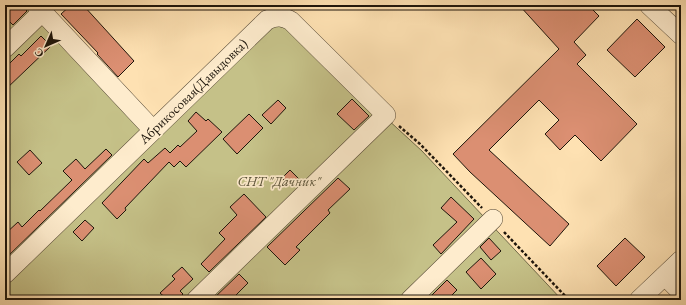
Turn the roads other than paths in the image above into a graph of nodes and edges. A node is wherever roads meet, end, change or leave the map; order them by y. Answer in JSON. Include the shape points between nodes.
{"nodes":[{"id":1,"x":649,"y":5,"type":"edge"},
{"id":2,"x":39,"y":8,"type":"edge"},
{"id":3,"x":681,"y":35,"type":"edge"},
{"id":4,"x":5,"y":48,"type":"edge"},
{"id":5,"x":153,"y":130,"type":"junction"},
{"id":6,"x":493,"y":219,"type":"road end"},
{"id":7,"x":681,"y":260,"type":"edge"},
{"id":8,"x":5,"y":274,"type":"edge"},
{"id":9,"x":665,"y":276,"type":"junction"},
{"id":10,"x":681,"y":292,"type":"edge"},
{"id":11,"x":196,"y":300,"type":"edge"},
{"id":12,"x":410,"y":300,"type":"edge"},
{"id":13,"x":639,"y":300,"type":"edge"}],
"edges":[{"from":1,"to":3,"type":"street"},
{"from":2,"to":4,"type":"street"},
{"from":2,"to":5,"type":"street"},
{"from":5,"to":8,"type":"street","name":"Абрикосовая(Давыдовка)"},
{"from":5,"to":11,"type":"street","name":"Абрикосовая(Давыдовка)","via":[[273,17],[291,21],[386,115]]},
{"from":6,"to":12,"type":"street"},
{"from":7,"to":9,"type":"street"},
{"from":9,"to":10,"type":"street"},
{"from":9,"to":13,"type":"street"}]}
